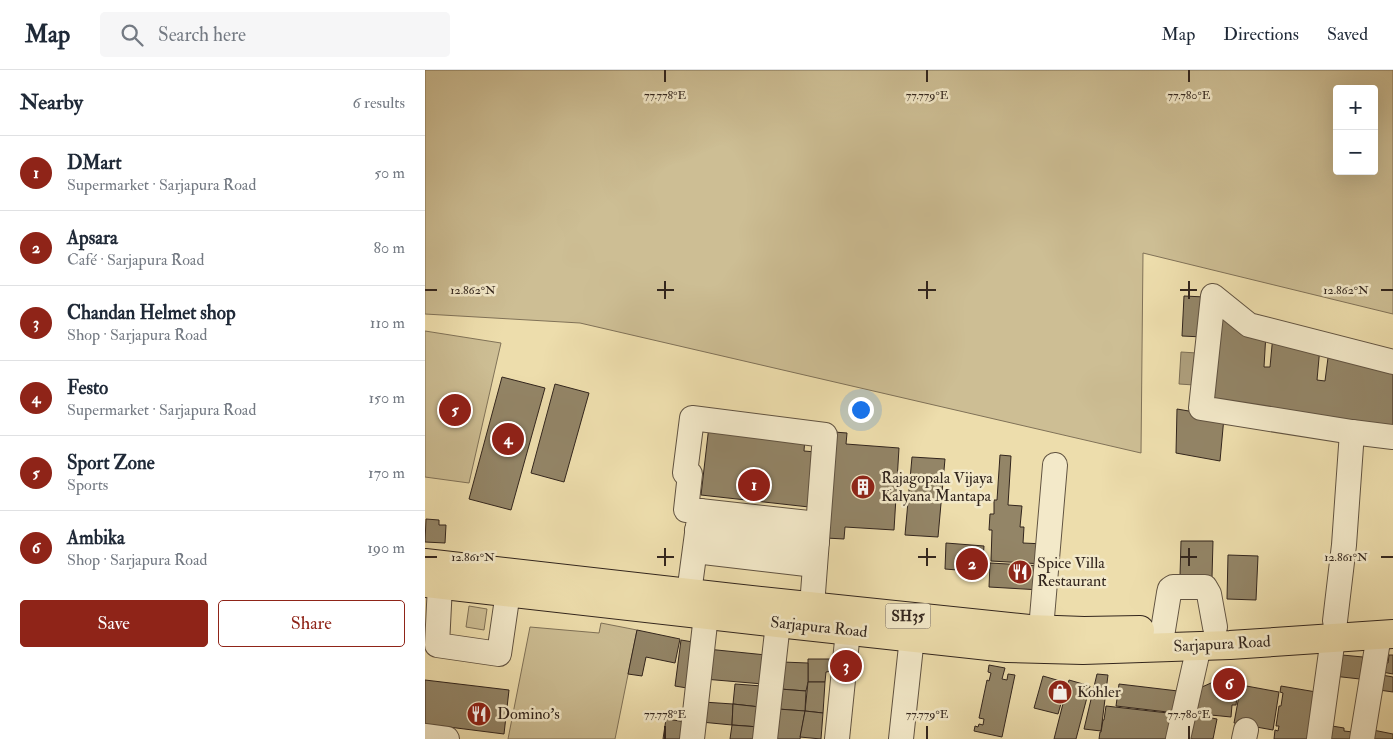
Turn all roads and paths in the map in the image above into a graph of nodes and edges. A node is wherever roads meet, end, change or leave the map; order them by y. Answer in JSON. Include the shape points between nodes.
{"nodes":[{"id":1,"x":1393,"y":362,"type":"edge"},
{"id":2,"x":1352,"y":432,"type":"junction"},
{"id":3,"x":1393,"y":437,"type":"edge"},
{"id":4,"x":701,"y":440,"type":"dead end"},
{"id":5,"x":1055,"y":464,"type":"dead end"},
{"id":6,"x":690,"y":474,"type":"junction"},
{"id":7,"x":697,"y":531,"type":"junction"},
{"id":8,"x":817,"y":544,"type":"junction"},
{"id":9,"x":430,"y":577,"type":"edge"},
{"id":10,"x":508,"y":592,"type":"junction"},
{"id":11,"x":689,"y":593,"type":"junction"},
{"id":12,"x":812,"y":606,"type":"junction"},
{"id":13,"x":723,"y":610,"type":"junction"},
{"id":14,"x":778,"y":623,"type":"junction"},
{"id":15,"x":1382,"y":628,"type":"edge"},
{"id":16,"x":1041,"y":629,"type":"junction"},
{"id":17,"x":1334,"y":629,"type":"junction"},
{"id":18,"x":1163,"y":630,"type":"junction"},
{"id":19,"x":848,"y":631,"type":"junction"},
{"id":20,"x":912,"y":637,"type":"junction"},
{"id":21,"x":1210,"y":640,"type":"junction"},
{"id":22,"x":1083,"y":641,"type":"junction"},
{"id":23,"x":425,"y":736,"type":"edge"},
{"id":24,"x":447,"y":739,"type":"edge"},
{"id":25,"x":692,"y":739,"type":"edge"},
{"id":26,"x":765,"y":739,"type":"edge"},
{"id":27,"x":837,"y":739,"type":"edge"},
{"id":28,"x":901,"y":739,"type":"edge"},
{"id":29,"x":1178,"y":739,"type":"edge"},
{"id":30,"x":1319,"y":739,"type":"edge"},
{"id":31,"x":1362,"y":739,"type":"edge"}],
"edges":[{"from":1,"to":2,"type":"street","via":[[1249,324],[1213,296],[1201,408]]},
{"from":2,"to":3,"type":"street"},
{"from":2,"to":17,"type":"street"},
{"from":4,"to":6,"type":"street","via":[[696,475]]},
{"from":5,"to":16,"type":"street"},
{"from":6,"to":7,"type":"street","via":[[686,510]]},
{"from":6,"to":8,"type":"street","via":[[685,473],[692,418],[825,435]]},
{"from":7,"to":8,"type":"street"},
{"from":7,"to":8,"type":"street"},
{"from":7,"to":11,"type":"street"},
{"from":8,"to":12,"type":"street"},
{"from":9,"to":10,"type":"main road","name":"Sarjapura Road"},
{"from":9,"to":10,"type":"street","via":[[437,645],[499,654]]},
{"from":9,"to":11,"type":"main road","name":"Sarjapura Road","number":"SH35"},
{"from":10,"to":13,"type":"main road","name":"Sarjapura Road"},
{"from":11,"to":13,"type":"main road","name":"Sarjapura Road","number":"SH35"},
{"from":12,"to":13,"type":"main road","name":"Sarjapura Road","number":"SH35"},
{"from":12,"to":16,"type":"main road","name":"Sarjapura Road","number":"SH35"},
{"from":13,"to":14,"type":"main road","name":"Sarjapura Road"},
{"from":13,"to":25,"type":"street"},
{"from":14,"to":19,"type":"main road","name":"Sarjapura Road"},
{"from":14,"to":26,"type":"street"},
{"from":15,"to":17,"type":"main road","name":"Sarjapura Road","number":"SH35"},
{"from":15,"to":31,"type":"street"},
{"from":16,"to":22,"type":"main road","name":"Sarjapura Road","number":"SH35"},
{"from":17,"to":21,"type":"main road","name":"Sarjapura Road","number":"SH35"},
{"from":17,"to":30,"type":"street"},
{"from":18,"to":21,"type":"main road","name":"Sarjapura Road","number":"SH35"},
{"from":18,"to":21,"type":"street","via":[[1170,589],[1205,587],[1209,594]]},
{"from":18,"to":22,"type":"main road","name":"Sarjapura Road","number":"SH35"},
{"from":19,"to":20,"type":"main road","name":"Sarjapura Road"},
{"from":19,"to":27,"type":"street"},
{"from":20,"to":22,"type":"main road","name":"Sarjapura Road","via":[[1007,648]]},
{"from":20,"to":28,"type":"street"},
{"from":21,"to":22,"type":"main road","name":"Sarjapura Road"},
{"from":21,"to":29,"type":"street"},
{"from":23,"to":24,"type":"street"}]}
